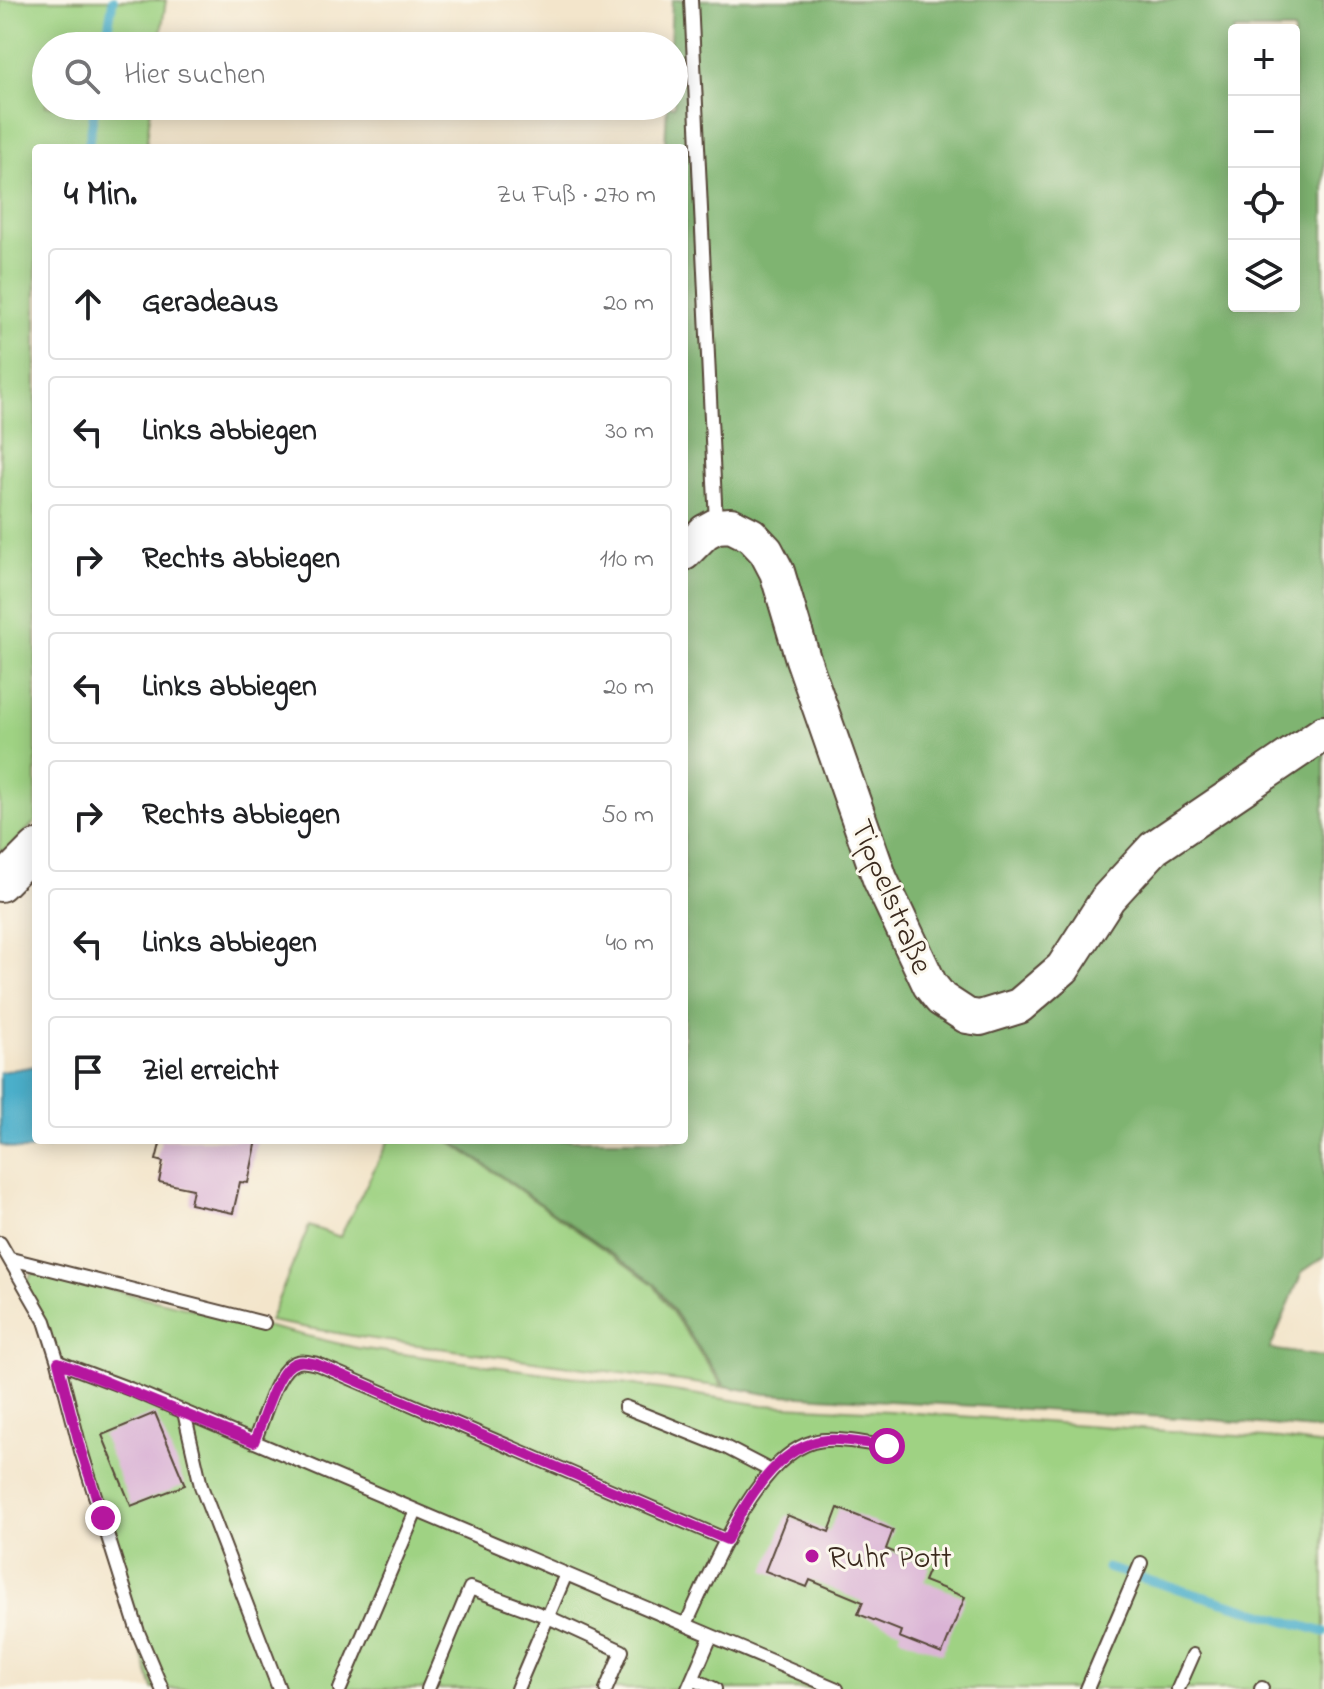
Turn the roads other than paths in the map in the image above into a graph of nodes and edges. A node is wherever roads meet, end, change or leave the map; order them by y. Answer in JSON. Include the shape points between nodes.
{"nodes":[{"id":1,"x":691,"y":0,"type":"edge"},
{"id":2,"x":716,"y":526,"type":"junction"},
{"id":3,"x":688,"y":549,"type":"edge"},
{"id":4,"x":1324,"y":733,"type":"edge"},
{"id":5,"x":32,"y":852,"type":"edge"},
{"id":6,"x":0,"y":884,"type":"edge"},
{"id":7,"x":0,"y":1243,"type":"edge"},
{"id":8,"x":11,"y":1259,"type":"junction"},
{"id":9,"x":264,"y":1323,"type":"dead end"},
{"id":10,"x":58,"y":1362,"type":"junction"},
{"id":11,"x":625,"y":1407,"type":"dead end"},
{"id":12,"x":184,"y":1412,"type":"junction"},
{"id":13,"x":254,"y":1442,"type":"junction"},
{"id":14,"x":887,"y":1446,"type":"dead end"},
{"id":15,"x":771,"y":1471,"type":"junction"},
{"id":16,"x":416,"y":1511,"type":"junction"},
{"id":17,"x":727,"y":1540,"type":"junction"},
{"id":18,"x":1141,"y":1563,"type":"dead end"},
{"id":19,"x":566,"y":1574,"type":"junction"},
{"id":20,"x":548,"y":1617,"type":"junction"},
{"id":21,"x":686,"y":1624,"type":"junction"},
{"id":22,"x":711,"y":1636,"type":"junction"},
{"id":23,"x":1193,"y":1655,"type":"dead end"},
{"id":24,"x":691,"y":1684,"type":"edge"},
{"id":25,"x":162,"y":1689,"type":"edge"},
{"id":26,"x":279,"y":1689,"type":"edge"},
{"id":27,"x":340,"y":1689,"type":"edge"},
{"id":28,"x":428,"y":1689,"type":"edge"},
{"id":29,"x":517,"y":1689,"type":"edge"},
{"id":30,"x":606,"y":1689,"type":"edge"},
{"id":31,"x":715,"y":1689,"type":"edge"},
{"id":32,"x":837,"y":1689,"type":"edge"},
{"id":33,"x":1087,"y":1689,"type":"edge"},
{"id":34,"x":1178,"y":1689,"type":"edge"}],
"edges":[{"from":1,"to":2,"type":"lane"},
{"from":2,"to":3,"type":"street"},
{"from":2,"to":4,"type":"street","name":"Tippelstraße","via":[[731,525],[751,535],[777,572],[880,879],[930,985],[967,1016],[1002,1012],[1033,996],[1063,968],[1108,898],[1154,848]]},
{"from":5,"to":6,"type":"street"},
{"from":7,"to":8,"type":"lane"},
{"from":8,"to":9,"type":"lane"},
{"from":8,"to":10,"type":"lane","via":[[45,1321]]},
{"from":10,"to":12,"type":"lane"},
{"from":10,"to":25,"type":"lane","via":[[138,1632]]},
{"from":11,"to":15,"type":"lane"},
{"from":12,"to":13,"type":"lane"},
{"from":12,"to":26,"type":"lane","via":[[201,1486]]},
{"from":13,"to":16,"type":"lane"},
{"from":13,"to":17,"type":"lane","via":[[281,1376],[302,1361],[317,1364]]},
{"from":14,"to":15,"type":"lane","via":[[812,1442]]},
{"from":15,"to":17,"type":"lane"},
{"from":16,"to":19,"type":"lane"},
{"from":16,"to":27,"type":"lane"},
{"from":17,"to":21,"type":"lane"},
{"from":18,"to":33,"type":"lane"},
{"from":19,"to":20,"type":"lane"},
{"from":19,"to":21,"type":"lane"},
{"from":20,"to":28,"type":"lane","via":[[470,1588]]},
{"from":20,"to":29,"type":"lane"},
{"from":20,"to":30,"type":"lane","via":[[622,1651]]},
{"from":21,"to":22,"type":"lane"},
{"from":22,"to":24,"type":"lane"},
{"from":22,"to":32,"type":"lane"},
{"from":23,"to":34,"type":"lane"},
{"from":24,"to":31,"type":"lane"}]}
